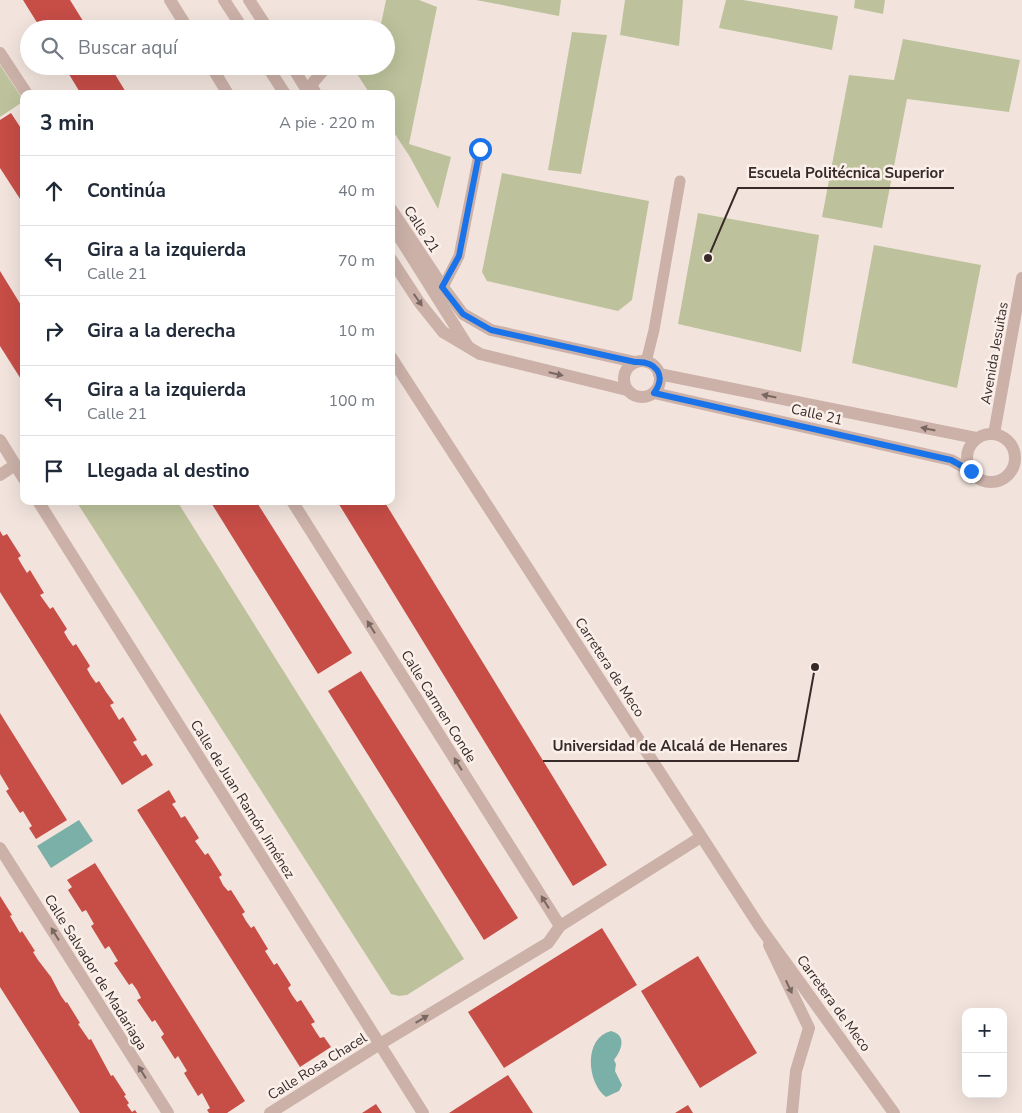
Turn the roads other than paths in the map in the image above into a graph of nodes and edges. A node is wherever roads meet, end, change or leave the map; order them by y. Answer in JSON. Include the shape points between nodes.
{"nodes":[{"id":1,"x":169,"y":0,"type":"edge"},
{"id":2,"x":224,"y":0,"type":"edge"},
{"id":3,"x":249,"y":0,"type":"edge"},
{"id":4,"x":182,"y":20,"type":"edge"},
{"id":5,"x":237,"y":20,"type":"edge"},
{"id":6,"x":262,"y":20,"type":"edge"},
{"id":7,"x":0,"y":53,"type":"edge"},
{"id":8,"x":216,"y":75,"type":"edge"},
{"id":9,"x":273,"y":75,"type":"edge"},
{"id":10,"x":297,"y":75,"type":"edge"},
{"id":11,"x":319,"y":75,"type":"edge"},
{"id":12,"x":24,"y":90,"type":"edge"},
{"id":13,"x":226,"y":90,"type":"edge"},
{"id":14,"x":282,"y":90,"type":"edge"},
{"id":15,"x":307,"y":90,"type":"edge"},
{"id":16,"x":314,"y":90,"type":"edge"},
{"id":17,"x":480,"y":149,"type":"dead end"},
{"id":18,"x":680,"y":180,"type":"dead end"},
{"id":19,"x":395,"y":215,"type":"edge"},
{"id":20,"x":395,"y":230,"type":"edge"},
{"id":21,"x":395,"y":265,"type":"edge"},
{"id":22,"x":1022,"y":278,"type":"edge"},
{"id":23,"x":442,"y":287,"type":"junction"},
{"id":24,"x":468,"y":347,"type":"junction"},
{"id":25,"x":641,"y":362,"type":"junction"},
{"id":26,"x":395,"y":363,"type":"edge"},
{"id":27,"x":659,"y":374,"type":"junction"},
{"id":28,"x":627,"y":390,"type":"junction"},
{"id":29,"x":654,"y":393,"type":"junction"},
{"id":30,"x":994,"y":434,"type":"junction"},
{"id":31,"x":976,"y":438,"type":"junction"},
{"id":32,"x":0,"y":440,"type":"edge"},
{"id":33,"x":1018,"y":463,"type":"edge"},
{"id":34,"x":15,"y":465,"type":"junction"},
{"id":35,"x":971,"y":471,"type":"junction"},
{"id":36,"x":20,"y":472,"type":"edge"},
{"id":37,"x":0,"y":475,"type":"edge"},
{"id":38,"x":41,"y":505,"type":"edge"},
{"id":39,"x":295,"y":505,"type":"edge"},
{"id":40,"x":701,"y":837,"type":"junction"},
{"id":41,"x":0,"y":848,"type":"edge"},
{"id":42,"x":560,"y":926,"type":"junction"},
{"id":43,"x":760,"y":927,"type":"junction"},
{"id":44,"x":380,"y":1044,"type":"junction"},
{"id":45,"x":168,"y":1113,"type":"edge"},
{"id":46,"x":270,"y":1113,"type":"edge"},
{"id":47,"x":423,"y":1113,"type":"edge"},
{"id":48,"x":792,"y":1113,"type":"edge"},
{"id":49,"x":894,"y":1113,"type":"edge"}],
"edges":[{"from":1,"to":4,"type":"street"},
{"from":2,"to":5,"type":"street"},
{"from":3,"to":6,"type":"street"},
{"from":7,"to":12,"type":"street"},
{"from":8,"to":13,"type":"street"},
{"from":9,"to":14,"type":"street"},
{"from":10,"to":15,"type":"street"},
{"from":11,"to":16,"type":"street","via":[[311,85]]},
{"from":17,"to":23,"type":"lane","via":[[459,256]]},
{"from":18,"to":25,"type":"lane","via":[[654,330]]},
{"from":19,"to":23,"type":"street","name":"Calle 21"},
{"from":20,"to":24,"type":"street","name":"Calle 21"},
{"from":21,"to":24,"type":"street","one_way":true,"via":[[443,332]]},
{"from":22,"to":30,"type":"street","name":"Avenida Jesuitas"},
{"from":23,"to":25,"type":"street","name":"Calle 21","via":[[463,314],[491,330]]},
{"from":24,"to":28,"type":"street","one_way":true,"via":[[480,354]]},
{"from":25,"to":27,"type":"street","via":[[654,366]]},
{"from":25,"to":28,"type":"street","via":[[628,367],[624,374]]},
{"from":26,"to":40,"type":"street","name":"Carretera de Meco"},
{"from":27,"to":29,"type":"street"},
{"from":31,"to":27,"type":"street","name":"Calle 21","one_way":true},
{"from":28,"to":29,"type":"street","via":[[635,396],[645,397]]},
{"from":29,"to":35,"type":"street","name":"Calle 21","via":[[951,460]]},
{"from":30,"to":31,"type":"street"},
{"from":30,"to":33,"type":"street","via":[[1010,444]]},
{"from":31,"to":35,"type":"street","via":[[967,454]]},
{"from":32,"to":34,"type":"street"},
{"from":33,"to":35,"type":"street","via":[[1004,478],[995,481],[977,478]]},
{"from":34,"to":36,"type":"street"},
{"from":34,"to":37,"type":"street"},
{"from":38,"to":44,"type":"street","name":"Calle de Juan Ramón Jiménez"},
{"from":42,"to":39,"type":"street","name":"Calle Carmen Conde","one_way":true},
{"from":40,"to":42,"type":"street"},
{"from":40,"to":43,"type":"street","name":"Carretera de Meco"},
{"from":45,"to":41,"type":"street","name":"Calle Salvador de Madariaga","one_way":true},
{"from":44,"to":42,"type":"street","one_way":true,"via":[[548,943]]},
{"from":43,"to":48,"type":"street","one_way":true,"via":[[809,1028],[796,1071]]},
{"from":43,"to":49,"type":"street","name":"Carretera de Meco"},
{"from":44,"to":46,"type":"street","name":"Calle Rosa Chacel"},
{"from":44,"to":47,"type":"street","name":"Calle de Juan Ramón Jiménez"}]}
